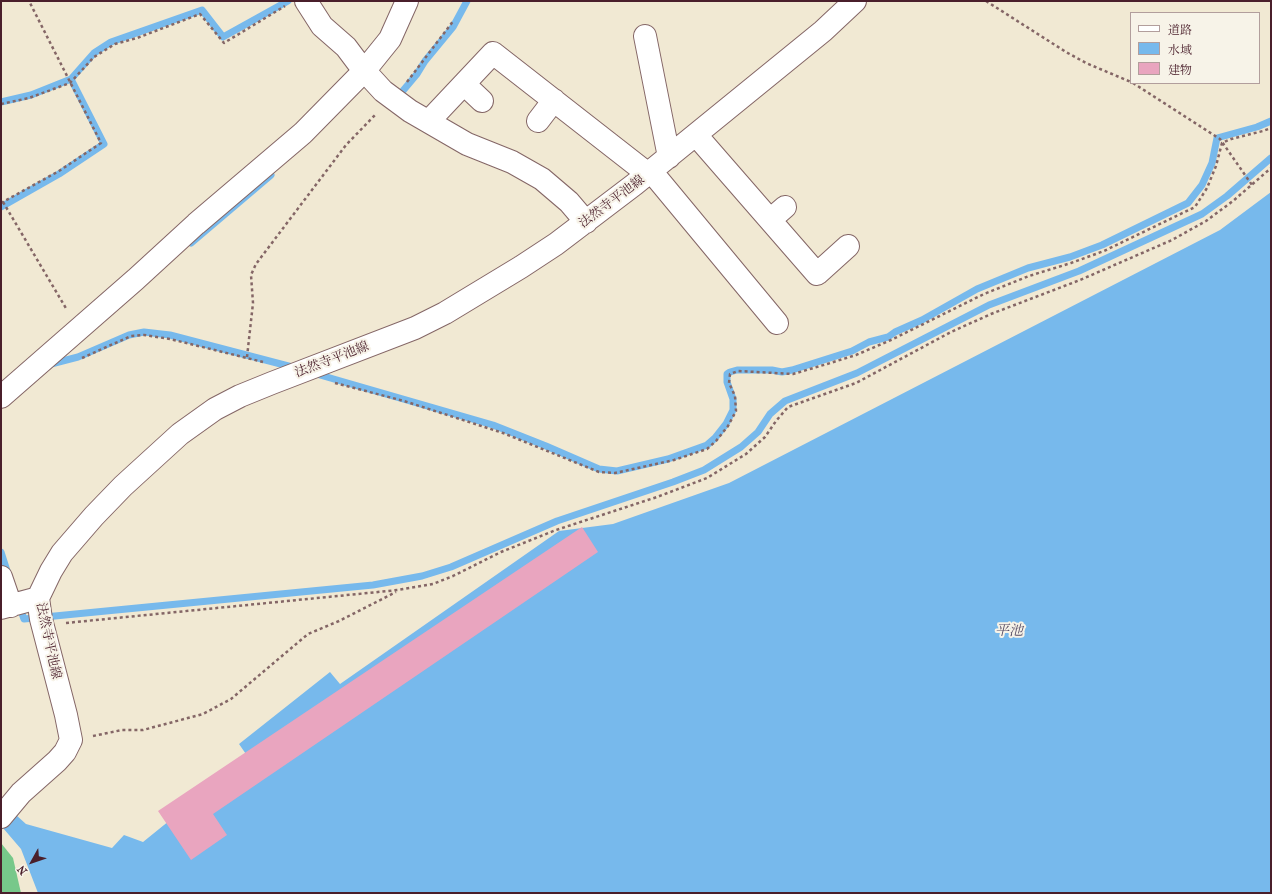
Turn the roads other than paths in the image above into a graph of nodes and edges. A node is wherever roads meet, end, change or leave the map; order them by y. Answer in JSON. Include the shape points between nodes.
{"nodes":[{"id":1,"x":407,"y":1,"type":"edge"},
{"id":2,"x":855,"y":1,"type":"edge"},
{"id":3,"x":297,"y":3,"type":"edge"},
{"id":4,"x":645,"y":36,"type":"dead end"},
{"id":5,"x":365,"y":70,"type":"junction"},
{"id":6,"x":464,"y":84,"type":"junction"},
{"id":7,"x":554,"y":100,"type":"junction"},
{"id":8,"x":482,"y":101,"type":"dead end"},
{"id":9,"x":430,"y":121,"type":"junction"},
{"id":10,"x":538,"y":121,"type":"dead end"},
{"id":11,"x":696,"y":135,"type":"junction"},
{"id":12,"x":669,"y":157,"type":"junction"},
{"id":13,"x":650,"y":173,"type":"junction"},
{"id":14,"x":586,"y":222,"type":"junction"},
{"id":15,"x":848,"y":246,"type":"dead end"},
{"id":16,"x":777,"y":323,"type":"dead end"},
{"id":17,"x":1,"y":397,"type":"edge"},
{"id":18,"x":1,"y":577,"type":"edge"},
{"id":19,"x":38,"y":598,"type":"junction"},
{"id":20,"x":6,"y":607,"type":"edge"},
{"id":21,"x":1,"y":817,"type":"edge"}],
"edges":[{"from":1,"to":5,"type":"street","via":[[390,39]]},
{"from":2,"to":11,"type":"street","name":"法然寺平池線","via":[[823,31]]},
{"from":3,"to":5,"type":"street","via":[[346,47]]},
{"from":4,"to":12,"type":"street"},
{"from":5,"to":9,"type":"street","via":[[383,90],[410,111]]},
{"from":5,"to":17,"type":"street","via":[[303,133]]},
{"from":6,"to":7,"type":"street","via":[[493,53]]},
{"from":6,"to":8,"type":"street"},
{"from":6,"to":9,"type":"street"},
{"from":7,"to":10,"type":"street"},
{"from":7,"to":13,"type":"street"},
{"from":9,"to":14,"type":"street","via":[[467,144],[512,162],[542,179],[569,202]]},
{"from":11,"to":12,"type":"street","name":"法然寺平池線"},
{"from":11,"to":15,"type":"street","via":[[778,214],[817,274]]},
{"from":12,"to":13,"type":"street","name":"法然寺平池線"},
{"from":13,"to":14,"type":"street","name":"法然寺平池線"},
{"from":13,"to":16,"type":"street"},
{"from":14,"to":19,"type":"street","name":"法然寺平池線","via":[[521,268],[445,313],[415,328],[240,396],[180,434],[122,486],[70,542],[51,571]]},
{"from":18,"to":20,"type":"street"},
{"from":19,"to":20,"type":"street"},
{"from":19,"to":21,"type":"street","name":"法然寺平池線","via":[[71,740],[57,761],[21,793]]}]}
